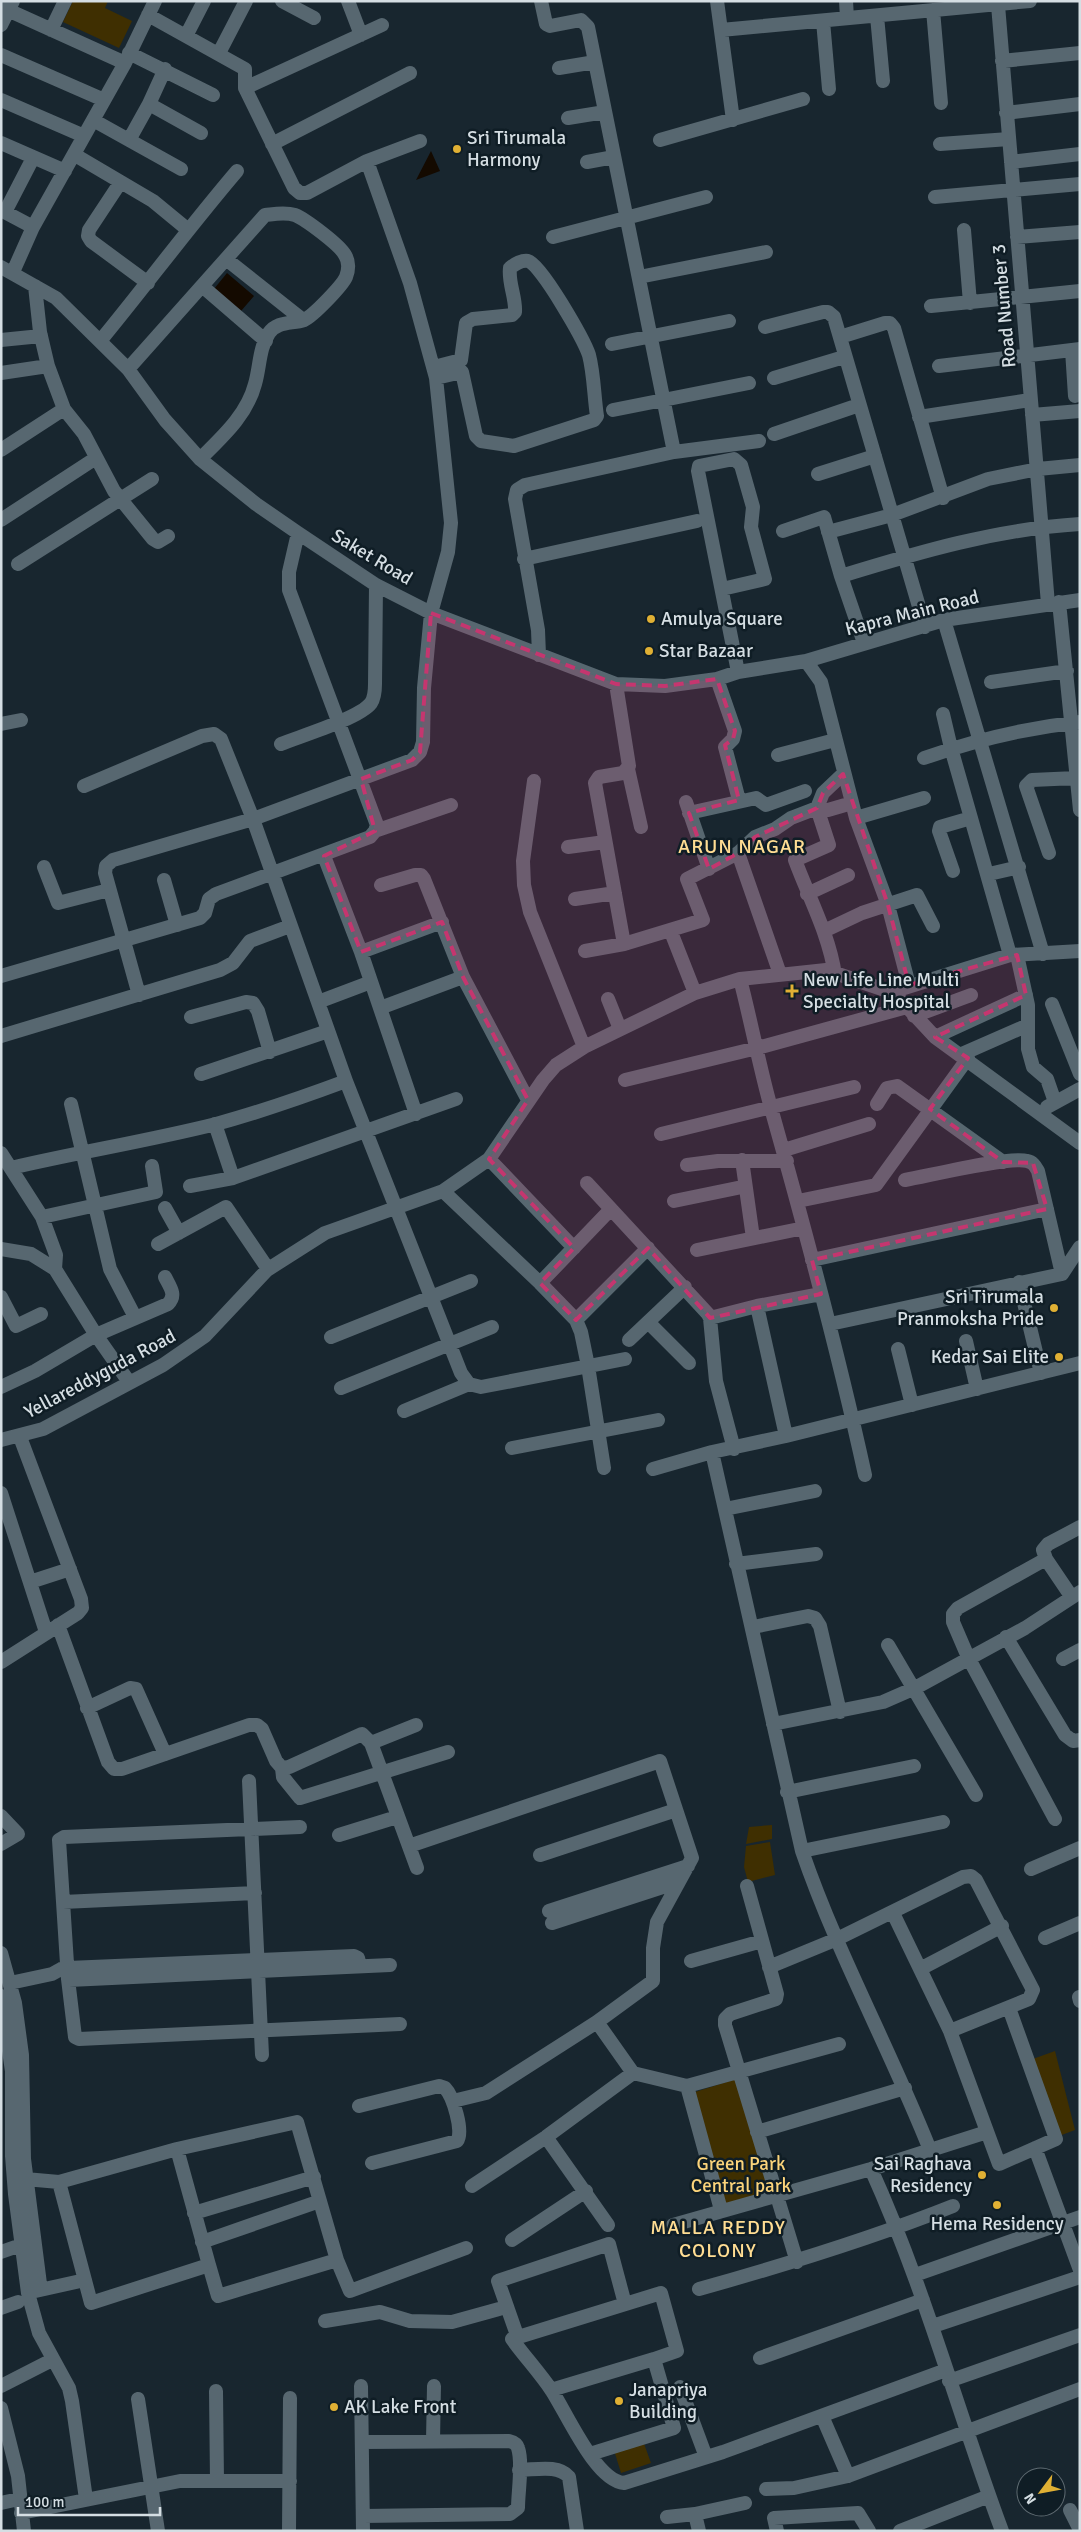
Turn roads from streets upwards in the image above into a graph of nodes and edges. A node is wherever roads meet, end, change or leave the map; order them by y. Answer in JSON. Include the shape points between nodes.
{"nodes":[{"id":1,"x":65,"y":1,"type":"edge"},
{"id":2,"x":155,"y":1,"type":"edge"},
{"id":3,"x":204,"y":1,"type":"edge"},
{"id":4,"x":246,"y":1,"type":"edge"},
{"id":5,"x":282,"y":1,"type":"edge"},
{"id":6,"x":348,"y":1,"type":"edge"},
{"id":7,"x":540,"y":1,"type":"edge"},
{"id":8,"x":717,"y":1,"type":"edge"},
{"id":9,"x":846,"y":1,"type":"edge"},
{"id":10,"x":1030,"y":1,"type":"edge"},
{"id":11,"x":998,"y":5,"type":"junction"},
{"id":12,"x":8,"y":6,"type":"edge"},
{"id":13,"x":908,"y":7,"type":"edge"},
{"id":14,"x":933,"y":10,"type":"junction"},
{"id":15,"x":148,"y":15,"type":"junction"},
{"id":16,"x":877,"y":16,"type":"junction"},
{"id":17,"x":314,"y":18,"type":"dead end"},
{"id":18,"x":847,"y":18,"type":"junction"},
{"id":19,"x":823,"y":21,"type":"junction"},
{"id":20,"x":1,"y":25,"type":"edge"},
{"id":21,"x":382,"y":25,"type":"dead end"},
{"id":22,"x":51,"y":30,"type":"junction"},
{"id":23,"x":721,"y":30,"type":"junction"},
{"id":24,"x":361,"y":35,"type":"junction"},
{"id":25,"x":186,"y":36,"type":"junction"},
{"id":26,"x":219,"y":53,"type":"junction"},
{"id":27,"x":1080,"y":53,"type":"edge"},
{"id":28,"x":1,"y":55,"type":"edge"},
{"id":29,"x":127,"y":58,"type":"junction"},
{"id":30,"x":1002,"y":61,"type":"junction"},
{"id":31,"x":595,"y":62,"type":"junction"},
{"id":32,"x":559,"y":68,"type":"dead end"},
{"id":33,"x":165,"y":69,"type":"junction"},
{"id":34,"x":410,"y":73,"type":"dead end"},
{"id":35,"x":883,"y":81,"type":"dead end"},
{"id":36,"x":245,"y":88,"type":"junction"},
{"id":37,"x":830,"y":89,"type":"dead end"},
{"id":38,"x":213,"y":95,"type":"dead end"},
{"id":39,"x":803,"y":99,"type":"dead end"},
{"id":40,"x":1,"y":100,"type":"edge"},
{"id":41,"x":104,"y":100,"type":"junction"},
{"id":42,"x":941,"y":103,"type":"dead end"},
{"id":43,"x":149,"y":104,"type":"junction"},
{"id":44,"x":1080,"y":104,"type":"edge"},
{"id":45,"x":605,"y":112,"type":"junction"},
{"id":46,"x":1006,"y":113,"type":"junction"},
{"id":47,"x":568,"y":118,"type":"dead end"},
{"id":48,"x":93,"y":120,"type":"junction"},
{"id":49,"x":733,"y":120,"type":"junction"},
{"id":50,"x":201,"y":133,"type":"dead end"},
{"id":51,"x":84,"y":136,"type":"junction"},
{"id":52,"x":1009,"y":139,"type":"junction"},
{"id":53,"x":129,"y":140,"type":"junction"},
{"id":54,"x":660,"y":140,"type":"dead end"},
{"id":55,"x":420,"y":141,"type":"dead end"},
{"id":56,"x":1,"y":143,"type":"edge"},
{"id":57,"x":272,"y":144,"type":"junction"},
{"id":58,"x":940,"y":144,"type":"dead end"},
{"id":59,"x":1080,"y":154,"type":"edge"},
{"id":60,"x":75,"y":155,"type":"junction"},
{"id":61,"x":614,"y":157,"type":"junction"},
{"id":62,"x":33,"y":158,"type":"junction"},
{"id":63,"x":367,"y":161,"type":"junction"},
{"id":64,"x":587,"y":162,"type":"dead end"},
{"id":65,"x":1011,"y":162,"type":"junction"},
{"id":66,"x":181,"y":169,"type":"dead end"},
{"id":67,"x":66,"y":171,"type":"junction"},
{"id":68,"x":237,"y":171,"type":"dead end"},
{"id":69,"x":120,"y":183,"type":"junction"},
{"id":70,"x":1080,"y":184,"type":"edge"},
{"id":71,"x":1013,"y":190,"type":"junction"},
{"id":72,"x":935,"y":196,"type":"dead end"},
{"id":73,"x":706,"y":197,"type":"dead end"},
{"id":74,"x":3,"y":211,"type":"edge"},
{"id":75,"x":627,"y":218,"type":"junction"},
{"id":76,"x":34,"y":227,"type":"junction"},
{"id":77,"x":187,"y":229,"type":"junction"},
{"id":78,"x":964,"y":230,"type":"dead end"},
{"id":79,"x":1080,"y":232,"type":"edge"},
{"id":80,"x":553,"y":237,"type":"dead end"},
{"id":81,"x":1017,"y":237,"type":"junction"},
{"id":82,"x":766,"y":252,"type":"dead end"},
{"id":83,"x":226,"y":259,"type":"junction"},
{"id":84,"x":7,"y":270,"type":"edge"},
{"id":85,"x":638,"y":277,"type":"junction"},
{"id":86,"x":148,"y":283,"type":"junction"},
{"id":87,"x":36,"y":286,"type":"junction"},
{"id":88,"x":202,"y":286,"type":"junction"},
{"id":89,"x":1080,"y":291,"type":"edge"},
{"id":90,"x":1022,"y":297,"type":"junction"},
{"id":91,"x":970,"y":303,"type":"junction"},
{"id":92,"x":931,"y":306,"type":"dead end"},
{"id":93,"x":303,"y":320,"type":"junction"},
{"id":94,"x":729,"y":321,"type":"dead end"},
{"id":95,"x":765,"y":327,"type":"dead end"},
{"id":96,"x":41,"y":336,"type":"junction"},
{"id":97,"x":651,"y":337,"type":"junction"},
{"id":98,"x":840,"y":337,"type":"junction"},
{"id":99,"x":1,"y":340,"type":"edge"},
{"id":100,"x":101,"y":340,"type":"junction"},
{"id":101,"x":266,"y":341,"type":"junction"},
{"id":102,"x":612,"y":344,"type":"dead end"},
{"id":103,"x":1076,"y":350,"type":"edge"},
{"id":104,"x":1028,"y":356,"type":"junction"},
{"id":105,"x":844,"y":357,"type":"junction"},
{"id":106,"x":48,"y":366,"type":"junction"},
{"id":107,"x":461,"y":366,"type":"junction"},
{"id":108,"x":940,"y":366,"type":"dead end"},
{"id":109,"x":128,"y":369,"type":"junction"},
{"id":110,"x":1,"y":373,"type":"edge"},
{"id":111,"x":435,"y":373,"type":"junction"},
{"id":112,"x":774,"y":378,"type":"dead end"},
{"id":113,"x":749,"y":383,"type":"dead end"},
{"id":114,"x":1075,"y":396,"type":"dead end"},
{"id":115,"x":663,"y":399,"type":"junction"},
{"id":116,"x":1030,"y":400,"type":"junction"},
{"id":117,"x":860,"y":405,"type":"junction"},
{"id":118,"x":64,"y":409,"type":"junction"},
{"id":119,"x":613,"y":410,"type":"dead end"},
{"id":120,"x":1080,"y":411,"type":"edge"},
{"id":121,"x":1032,"y":415,"type":"junction"},
{"id":122,"x":920,"y":417,"type":"junction"},
{"id":123,"x":774,"y":434,"type":"dead end"},
{"id":124,"x":759,"y":441,"type":"dead end"},
{"id":125,"x":1,"y":450,"type":"edge"},
{"id":126,"x":674,"y":452,"type":"junction"},
{"id":127,"x":874,"y":456,"type":"junction"},
{"id":128,"x":96,"y":458,"type":"junction"},
{"id":129,"x":200,"y":460,"type":"junction"},
{"id":130,"x":1080,"y":465,"type":"edge"},
{"id":131,"x":1038,"y":469,"type":"junction"},
{"id":132,"x":818,"y":474,"type":"dead end"},
{"id":133,"x":152,"y":479,"type":"dead end"},
{"id":134,"x":943,"y":498,"type":"junction"},
{"id":135,"x":121,"y":500,"type":"junction"},
{"id":136,"x":892,"y":515,"type":"junction"},
{"id":137,"x":1,"y":520,"type":"edge"},
{"id":138,"x":697,"y":521,"type":"dead end"},
{"id":139,"x":1080,"y":524,"type":"edge"},
{"id":140,"x":1042,"y":526,"type":"junction"},
{"id":141,"x":783,"y":531,"type":"dead end"},
{"id":142,"x":828,"y":532,"type":"junction"},
{"id":143,"x":298,"y":533,"type":"junction"},
{"id":144,"x":168,"y":536,"type":"dead end"},
{"id":145,"x":903,"y":557,"type":"junction"},
{"id":146,"x":524,"y":559,"type":"junction"},
{"id":147,"x":18,"y":564,"type":"dead end"},
{"id":148,"x":841,"y":576,"type":"junction"},
{"id":149,"x":376,"y":586,"type":"junction"},
{"id":150,"x":722,"y":589,"type":"junction"},
{"id":151,"x":1080,"y":600,"type":"edge"},
{"id":152,"x":1054,"y":603,"type":"junction"},
{"id":153,"x":431,"y":612,"type":"junction"},
{"id":154,"x":944,"y":620,"type":"junction"},
{"id":155,"x":926,"y":626,"type":"junction"},
{"id":156,"x":864,"y":644,"type":"junction"},
{"id":157,"x":539,"y":655,"type":"junction"},
{"id":158,"x":816,"y":658,"type":"junction"},
{"id":159,"x":1067,"y":671,"type":"junction"},
{"id":160,"x":738,"y":672,"type":"junction"},
{"id":161,"x":717,"y":678,"type":"junction"},
{"id":162,"x":821,"y":682,"type":"junction"},
{"id":163,"x":991,"y":682,"type":"dead end"},
{"id":164,"x":616,"y":684,"type":"junction"},
{"id":165,"x":943,"y":714,"type":"dead end"},
{"id":166,"x":22,"y":720,"type":"dead end"},
{"id":167,"x":338,"y":722,"type":"junction"},
{"id":168,"x":1076,"y":722,"type":"edge"},
{"id":169,"x":1,"y":724,"type":"edge"},
{"id":170,"x":980,"y":739,"type":"junction"},
{"id":171,"x":835,"y":740,"type":"junction"},
{"id":172,"x":281,"y":744,"type":"dead end"},
{"id":173,"x":951,"y":748,"type":"junction"},
{"id":174,"x":778,"y":755,"type":"dead end"},
{"id":175,"x":924,"y":758,"type":"dead end"},
{"id":176,"x":628,"y":769,"type":"junction"},
{"id":177,"x":843,"y":774,"type":"junction"},
{"id":178,"x":1076,"y":778,"type":"junction"},
{"id":179,"x":361,"y":779,"type":"junction"},
{"id":180,"x":534,"y":781,"type":"dead end"},
{"id":181,"x":84,"y":786,"type":"dead end"},
{"id":182,"x":805,"y":791,"type":"dead end"},
{"id":183,"x":924,"y":798,"type":"dead end"},
{"id":184,"x":739,"y":800,"type":"junction"},
{"id":185,"x":852,"y":804,"type":"junction"},
{"id":186,"x":451,"y":805,"type":"dead end"},
{"id":187,"x":817,"y":808,"type":"junction"},
{"id":188,"x":1080,"y":810,"type":"edge"},
{"id":189,"x":856,"y":818,"type":"junction"},
{"id":190,"x":971,"y":818,"type":"junction"},
{"id":191,"x":253,"y":819,"type":"junction"},
{"id":192,"x":641,"y":827,"type":"dead end"},
{"id":193,"x":376,"y":831,"type":"junction"},
{"id":194,"x":605,"y":842,"type":"junction"},
{"id":195,"x":568,"y":847,"type":"dead end"},
{"id":196,"x":738,"y":853,"type":"junction"},
{"id":197,"x":1049,"y":853,"type":"dead end"},
{"id":198,"x":324,"y":856,"type":"junction"},
{"id":199,"x":44,"y":867,"type":"dead end"},
{"id":200,"x":1019,"y":867,"type":"junction"},
{"id":201,"x":709,"y":869,"type":"junction"},
{"id":202,"x":953,"y":871,"type":"dead end"},
{"id":203,"x":989,"y":874,"type":"junction"},
{"id":204,"x":272,"y":875,"type":"junction"},
{"id":205,"x":848,"y":875,"type":"dead end"},
{"id":206,"x":164,"y":880,"type":"dead end"},
{"id":207,"x":381,"y":886,"type":"dead end"},
{"id":208,"x":109,"y":890,"type":"junction"},
{"id":209,"x":614,"y":893,"type":"junction"},
{"id":210,"x":807,"y":894,"type":"junction"},
{"id":211,"x":575,"y":899,"type":"dead end"},
{"id":212,"x":888,"y":904,"type":"junction"},
{"id":213,"x":442,"y":922,"type":"junction"},
{"id":214,"x":177,"y":925,"type":"junction"},
{"id":215,"x":290,"y":926,"type":"junction"},
{"id":216,"x":933,"y":926,"type":"dead end"},
{"id":217,"x":824,"y":931,"type":"junction"},
{"id":218,"x":671,"y":932,"type":"junction"},
{"id":219,"x":126,"y":941,"type":"junction"},
{"id":220,"x":624,"y":944,"type":"junction"},
{"id":221,"x":585,"y":951,"type":"dead end"},
{"id":222,"x":1080,"y":951,"type":"edge"},
{"id":223,"x":361,"y":952,"type":"junction"},
{"id":224,"x":1043,"y":954,"type":"junction"},
{"id":225,"x":1013,"y":955,"type":"junction"},
{"id":226,"x":780,"y":974,"type":"junction"},
{"id":227,"x":835,"y":975,"type":"junction"},
{"id":228,"x":1,"y":976,"type":"edge"},
{"id":229,"x":463,"y":976,"type":"junction"},
{"id":230,"x":740,"y":978,"type":"junction"},
{"id":231,"x":371,"y":982,"type":"junction"},
{"id":232,"x":909,"y":985,"type":"junction"},
{"id":233,"x":695,"y":993,"type":"junction"},
{"id":234,"x":894,"y":993,"type":"junction"},
{"id":235,"x":139,"y":995,"type":"junction"},
{"id":236,"x":971,"y":995,"type":"dead end"},
{"id":237,"x":1026,"y":995,"type":"junction"},
{"id":238,"x":608,"y":999,"type":"dead end"},
{"id":239,"x":318,"y":1002,"type":"junction"},
{"id":240,"x":1052,"y":1004,"type":"dead end"},
{"id":241,"x":380,"y":1008,"type":"junction"},
{"id":242,"x":911,"y":1012,"type":"junction"},
{"id":243,"x":191,"y":1018,"type":"dead end"},
{"id":244,"x":1028,"y":1025,"type":"junction"},
{"id":245,"x":620,"y":1029,"type":"junction"},
{"id":246,"x":328,"y":1030,"type":"junction"},
{"id":247,"x":1,"y":1036,"type":"edge"},
{"id":248,"x":936,"y":1037,"type":"junction"},
{"id":249,"x":584,"y":1047,"type":"junction"},
{"id":250,"x":757,"y":1048,"type":"junction"},
{"id":251,"x":270,"y":1052,"type":"junction"},
{"id":252,"x":965,"y":1056,"type":"junction"},
{"id":253,"x":202,"y":1074,"type":"dead end"},
{"id":254,"x":1080,"y":1074,"type":"edge"},
{"id":255,"x":625,"y":1080,"type":"dead end"},
{"id":256,"x":346,"y":1081,"type":"junction"},
{"id":257,"x":854,"y":1087,"type":"dead end"},
{"id":258,"x":1080,"y":1090,"type":"edge"},
{"id":259,"x":530,"y":1097,"type":"junction"},
{"id":260,"x":456,"y":1099,"type":"dead end"},
{"id":261,"x":1055,"y":1102,"type":"junction"},
{"id":262,"x":71,"y":1104,"type":"dead end"},
{"id":263,"x":877,"y":1104,"type":"dead end"},
{"id":264,"x":771,"y":1106,"type":"junction"},
{"id":265,"x":930,"y":1109,"type":"junction"},
{"id":266,"x":1037,"y":1112,"type":"junction"},
{"id":267,"x":416,"y":1114,"type":"junction"},
{"id":268,"x":215,"y":1124,"type":"junction"},
{"id":269,"x":869,"y":1124,"type":"dead end"},
{"id":270,"x":367,"y":1131,"type":"junction"},
{"id":271,"x":661,"y":1134,"type":"dead end"},
{"id":272,"x":1080,"y":1143,"type":"edge"},
{"id":273,"x":82,"y":1151,"type":"junction"},
{"id":274,"x":1,"y":1153,"type":"edge"},
{"id":275,"x":786,"y":1155,"type":"junction"},
{"id":276,"x":489,"y":1159,"type":"junction"},
{"id":277,"x":742,"y":1160,"type":"junction"},
{"id":278,"x":1004,"y":1162,"type":"junction"},
{"id":279,"x":687,"y":1165,"type":"dead end"},
{"id":280,"x":152,"y":1166,"type":"dead end"},
{"id":281,"x":11,"y":1168,"type":"junction"},
{"id":282,"x":232,"y":1178,"type":"junction"},
{"id":283,"x":905,"y":1180,"type":"dead end"},
{"id":284,"x":587,"y":1182,"type":"dead end"},
{"id":285,"x":745,"y":1184,"type":"junction"},
{"id":286,"x":190,"y":1186,"type":"dead end"},
{"id":287,"x":443,"y":1192,"type":"junction"},
{"id":288,"x":674,"y":1201,"type":"dead end"},
{"id":289,"x":798,"y":1201,"type":"junction"},
{"id":290,"x":397,"y":1206,"type":"junction"},
{"id":291,"x":95,"y":1207,"type":"junction"},
{"id":292,"x":165,"y":1208,"type":"dead end"},
{"id":293,"x":611,"y":1209,"type":"junction"},
{"id":294,"x":1047,"y":1209,"type":"junction"},
{"id":295,"x":42,"y":1217,"type":"junction"},
{"id":296,"x":804,"y":1228,"type":"junction"},
{"id":297,"x":179,"y":1233,"type":"junction"},
{"id":298,"x":753,"y":1238,"type":"junction"},
{"id":299,"x":158,"y":1244,"type":"dead end"},
{"id":300,"x":1080,"y":1247,"type":"edge"},
{"id":301,"x":574,"y":1248,"type":"junction"},
{"id":302,"x":648,"y":1248,"type":"junction"},
{"id":303,"x":1,"y":1249,"type":"edge"},
{"id":304,"x":697,"y":1250,"type":"dead end"},
{"id":305,"x":812,"y":1260,"type":"junction"},
{"id":306,"x":55,"y":1269,"type":"junction"},
{"id":307,"x":265,"y":1271,"type":"junction"},
{"id":308,"x":1062,"y":1274,"type":"junction"},
{"id":309,"x":165,"y":1277,"type":"dead end"},
{"id":310,"x":471,"y":1281,"type":"dead end"},
{"id":311,"x":1019,"y":1282,"type":"junction"},
{"id":312,"x":540,"y":1283,"type":"junction"},
{"id":313,"x":685,"y":1287,"type":"junction"},
{"id":314,"x":821,"y":1294,"type":"junction"},
{"id":315,"x":432,"y":1296,"type":"junction"},
{"id":316,"x":1,"y":1297,"type":"edge"},
{"id":317,"x":757,"y":1306,"type":"junction"},
{"id":318,"x":41,"y":1314,"type":"dead end"},
{"id":319,"x":708,"y":1314,"type":"junction"},
{"id":320,"x":135,"y":1318,"type":"junction"},
{"id":321,"x":576,"y":1320,"type":"junction"},
{"id":322,"x":649,"y":1323,"type":"junction"},
{"id":323,"x":830,"y":1324,"type":"junction"},
{"id":324,"x":492,"y":1327,"type":"dead end"},
{"id":325,"x":96,"y":1335,"type":"junction"},
{"id":326,"x":331,"y":1337,"type":"dead end"},
{"id":327,"x":630,"y":1340,"type":"dead end"},
{"id":328,"x":966,"y":1340,"type":"dead end"},
{"id":329,"x":451,"y":1343,"type":"junction"},
{"id":330,"x":898,"y":1349,"type":"dead end"},
{"id":331,"x":625,"y":1359,"type":"dead end"},
{"id":332,"x":1080,"y":1362,"type":"edge"},
{"id":333,"x":689,"y":1363,"type":"dead end"},
{"id":334,"x":588,"y":1366,"type":"junction"},
{"id":335,"x":1041,"y":1373,"type":"junction"},
{"id":336,"x":129,"y":1382,"type":"junction"},
{"id":337,"x":470,"y":1384,"type":"junction"},
{"id":338,"x":1,"y":1387,"type":"edge"},
{"id":339,"x":341,"y":1388,"type":"dead end"},
{"id":340,"x":977,"y":1389,"type":"junction"},
{"id":341,"x":912,"y":1405,"type":"junction"},
{"id":342,"x":404,"y":1411,"type":"dead end"},
{"id":343,"x":658,"y":1420,"type":"dead end"},
{"id":344,"x":852,"y":1420,"type":"junction"},
{"id":345,"x":598,"y":1430,"type":"junction"},
{"id":346,"x":786,"y":1436,"type":"junction"},
{"id":347,"x":20,"y":1437,"type":"junction"},
{"id":348,"x":1,"y":1440,"type":"edge"},
{"id":349,"x":512,"y":1448,"type":"dead end"},
{"id":350,"x":734,"y":1449,"type":"junction"},
{"id":351,"x":712,"y":1452,"type":"junction"},
{"id":352,"x":604,"y":1468,"type":"dead end"},
{"id":353,"x":654,"y":1469,"type":"dead end"},
{"id":354,"x":864,"y":1475,"type":"dead end"},
{"id":355,"x":815,"y":1491,"type":"dead end"},
{"id":356,"x":1,"y":1493,"type":"edge"},
{"id":357,"x":725,"y":1509,"type":"junction"},
{"id":358,"x":1080,"y":1527,"type":"edge"},
{"id":359,"x":816,"y":1554,"type":"dead end"},
{"id":360,"x":1046,"y":1558,"type":"junction"},
{"id":361,"x":736,"y":1564,"type":"junction"},
{"id":362,"x":70,"y":1569,"type":"junction"},
{"id":363,"x":30,"y":1582,"type":"junction"},
{"id":364,"x":1075,"y":1594,"type":"edge"},
{"id":365,"x":753,"y":1627,"type":"junction"},
{"id":366,"x":52,"y":1629,"type":"junction"},
{"id":367,"x":1006,"y":1637,"type":"junction"},
{"id":368,"x":888,"y":1645,"type":"dead end"},
{"id":369,"x":1080,"y":1650,"type":"edge"},
{"id":370,"x":968,"y":1657,"type":"junction"},
{"id":371,"x":1064,"y":1659,"type":"dead end"},
{"id":372,"x":1,"y":1662,"type":"edge"},
{"id":373,"x":915,"y":1688,"type":"junction"},
{"id":374,"x":87,"y":1708,"type":"junction"},
{"id":375,"x":840,"y":1712,"type":"junction"},
{"id":376,"x":773,"y":1724,"type":"junction"},
{"id":377,"x":416,"y":1725,"type":"dead end"},
{"id":378,"x":1080,"y":1740,"type":"edge"},
{"id":379,"x":371,"y":1743,"type":"junction"},
{"id":380,"x":448,"y":1752,"type":"dead end"},
{"id":381,"x":165,"y":1754,"type":"junction"},
{"id":382,"x":914,"y":1766,"type":"dead end"},
{"id":383,"x":282,"y":1768,"type":"junction"},
{"id":384,"x":381,"y":1772,"type":"junction"},
{"id":385,"x":249,"y":1781,"type":"dead end"},
{"id":386,"x":788,"y":1792,"type":"junction"},
{"id":387,"x":976,"y":1795,"type":"dead end"},
{"id":388,"x":676,"y":1810,"type":"junction"},
{"id":389,"x":1,"y":1816,"type":"edge"},
{"id":390,"x":397,"y":1817,"type":"junction"},
{"id":391,"x":1055,"y":1819,"type":"dead end"},
{"id":392,"x":943,"y":1822,"type":"dead end"},
{"id":393,"x":300,"y":1827,"type":"dead end"},
{"id":394,"x":252,"y":1829,"type":"junction"},
{"id":395,"x":340,"y":1835,"type":"dead end"},
{"id":396,"x":1,"y":1844,"type":"edge"},
{"id":397,"x":409,"y":1846,"type":"junction"},
{"id":398,"x":1080,"y":1848,"type":"edge"},
{"id":399,"x":802,"y":1851,"type":"junction"},
{"id":400,"x":540,"y":1855,"type":"dead end"},
{"id":401,"x":688,"y":1866,"type":"junction"},
{"id":402,"x":417,"y":1868,"type":"dead end"},
{"id":403,"x":1031,"y":1869,"type":"dead end"},
{"id":404,"x":678,"y":1882,"type":"junction"},
{"id":405,"x":747,"y":1886,"type":"dead end"},
{"id":406,"x":255,"y":1893,"type":"junction"},
{"id":407,"x":63,"y":1902,"type":"junction"},
{"id":408,"x":581,"y":1907,"type":"junction"},
{"id":409,"x":893,"y":1913,"type":"junction"},
{"id":410,"x":550,"y":1917,"type":"dead end"},
{"id":411,"x":1080,"y":1923,"type":"edge"},
{"id":412,"x":1002,"y":1926,"type":"junction"},
{"id":413,"x":1045,"y":1938,"type":"dead end"},
{"id":414,"x":837,"y":1940,"type":"junction"},
{"id":415,"x":762,"y":1941,"type":"junction"},
{"id":416,"x":1,"y":1953,"type":"edge"},
{"id":417,"x":691,"y":1961,"type":"dead end"},
{"id":418,"x":258,"y":1965,"type":"junction"},
{"id":419,"x":390,"y":1965,"type":"dead end"},
{"id":420,"x":770,"y":1967,"type":"junction"},
{"id":421,"x":920,"y":1968,"type":"junction"},
{"id":422,"x":68,"y":1976,"type":"junction"},
{"id":423,"x":10,"y":1984,"type":"junction"},
{"id":424,"x":1,"y":1996,"type":"edge"},
{"id":425,"x":1009,"y":2008,"type":"junction"},
{"id":426,"x":7,"y":2012,"type":"edge"},
{"id":427,"x":597,"y":2022,"type":"junction"},
{"id":428,"x":400,"y":2024,"type":"dead end"},
{"id":429,"x":261,"y":2030,"type":"junction"},
{"id":430,"x":950,"y":2031,"type":"junction"},
{"id":431,"x":839,"y":2044,"type":"dead end"},
{"id":432,"x":262,"y":2055,"type":"dead end"},
{"id":433,"x":633,"y":2073,"type":"junction"},
{"id":434,"x":740,"y":2073,"type":"junction"},
{"id":435,"x":682,"y":2086,"type":"junction"},
{"id":436,"x":905,"y":2088,"type":"junction"},
{"id":437,"x":453,"y":2101,"type":"junction"},
{"id":438,"x":359,"y":2106,"type":"dead end"},
{"id":439,"x":757,"y":2132,"type":"junction"},
{"id":440,"x":987,"y":2132,"type":"junction"},
{"id":441,"x":546,"y":2137,"type":"junction"},
{"id":442,"x":1035,"y":2148,"type":"junction"},
{"id":443,"x":177,"y":2149,"type":"junction"},
{"id":444,"x":930,"y":2150,"type":"junction"},
{"id":445,"x":372,"y":2163,"type":"dead end"},
{"id":446,"x":871,"y":2169,"type":"junction"},
{"id":447,"x":314,"y":2177,"type":"junction"},
{"id":448,"x":20,"y":2178,"type":"junction"},
{"id":449,"x":60,"y":2182,"type":"junction"},
{"id":450,"x":472,"y":2186,"type":"dead end"},
{"id":451,"x":586,"y":2191,"type":"junction"},
{"id":452,"x":776,"y":2194,"type":"junction"},
{"id":453,"x":320,"y":2201,"type":"junction"},
{"id":454,"x":953,"y":2206,"type":"dead end"},
{"id":455,"x":721,"y":2210,"type":"junction"},
{"id":456,"x":194,"y":2213,"type":"junction"},
{"id":457,"x":1080,"y":2217,"type":"edge"},
{"id":458,"x":1063,"y":2222,"type":"junction"},
{"id":459,"x":608,"y":2225,"type":"dead end"},
{"id":460,"x":673,"y":2225,"type":"dead end"},
{"id":461,"x":898,"y":2228,"type":"junction"},
{"id":462,"x":512,"y":2240,"type":"dead end"},
{"id":463,"x":202,"y":2242,"type":"junction"},
{"id":464,"x":21,"y":2245,"type":"junction"},
{"id":465,"x":466,"y":2248,"type":"dead end"},
{"id":466,"x":1,"y":2252,"type":"edge"},
{"id":467,"x":337,"y":2260,"type":"junction"},
{"id":468,"x":797,"y":2262,"type":"junction"},
{"id":469,"x":208,"y":2265,"type":"junction"},
{"id":470,"x":1080,"y":2270,"type":"edge"},
{"id":471,"x":915,"y":2275,"type":"junction"},
{"id":472,"x":1080,"y":2277,"type":"edge"},
{"id":473,"x":85,"y":2280,"type":"junction"},
{"id":474,"x":699,"y":2289,"type":"dead end"},
{"id":475,"x":23,"y":2298,"type":"junction"},
{"id":476,"x":923,"y":2300,"type":"junction"},
{"id":477,"x":626,"y":2304,"type":"junction"},
{"id":478,"x":1,"y":2308,"type":"edge"},
{"id":479,"x":499,"y":2309,"type":"dead end"},
{"id":480,"x":325,"y":2321,"type":"dead end"},
{"id":481,"x":933,"y":2326,"type":"junction"},
{"id":482,"x":1080,"y":2335,"type":"edge"},
{"id":483,"x":518,"y":2338,"type":"junction"},
{"id":484,"x":760,"y":2358,"type":"dead end"},
{"id":485,"x":654,"y":2359,"type":"junction"},
{"id":486,"x":52,"y":2360,"type":"junction"},
{"id":487,"x":948,"y":2375,"type":"junction"},
{"id":488,"x":1,"y":2386,"type":"edge"},
{"id":489,"x":361,"y":2386,"type":"dead end"},
{"id":490,"x":434,"y":2386,"type":"dead end"},
{"id":491,"x":680,"y":2387,"type":"dead end"},
{"id":492,"x":1080,"y":2389,"type":"edge"},
{"id":493,"x":551,"y":2390,"type":"junction"},
{"id":494,"x":216,"y":2391,"type":"dead end"},
{"id":495,"x":290,"y":2398,"type":"dead end"},
{"id":496,"x":138,"y":2399,"type":"dead end"},
{"id":497,"x":1,"y":2408,"type":"edge"},
{"id":498,"x":822,"y":2416,"type":"junction"},
{"id":499,"x":967,"y":2434,"type":"junction"},
{"id":500,"x":433,"y":2441,"type":"junction"},
{"id":501,"x":363,"y":2442,"type":"junction"},
{"id":502,"x":590,"y":2454,"type":"junction"},
{"id":503,"x":706,"y":2457,"type":"junction"},
{"id":504,"x":519,"y":2470,"type":"junction"},
{"id":505,"x":848,"y":2476,"type":"junction"},
{"id":506,"x":217,"y":2481,"type":"junction"},
{"id":507,"x":290,"y":2481,"type":"junction"},
{"id":508,"x":150,"y":2487,"type":"junction"},
{"id":509,"x":766,"y":2489,"type":"dead end"},
{"id":510,"x":989,"y":2496,"type":"junction"},
{"id":511,"x":18,"y":2499,"type":"junction"},
{"id":512,"x":86,"y":2499,"type":"junction"},
{"id":513,"x":1,"y":2503,"type":"edge"},
{"id":514,"x":746,"y":2503,"type":"dead end"},
{"id":515,"x":1070,"y":2510,"type":"dead end"},
{"id":516,"x":21,"y":2513,"type":"junction"},
{"id":517,"x":695,"y":2514,"type":"junction"},
{"id":518,"x":363,"y":2516,"type":"junction"},
{"id":519,"x":667,"y":2517,"type":"dead end"},
{"id":520,"x":1080,"y":2530,"type":"edge"},
{"id":521,"x":24,"y":2531,"type":"edge"},
{"id":522,"x":158,"y":2531,"type":"edge"},
{"id":523,"x":289,"y":2531,"type":"edge"},
{"id":524,"x":363,"y":2531,"type":"edge"},
{"id":525,"x":577,"y":2531,"type":"edge"},
{"id":526,"x":699,"y":2531,"type":"edge"},
{"id":527,"x":777,"y":2531,"type":"edge"},
{"id":528,"x":869,"y":2531,"type":"edge"},
{"id":529,"x":900,"y":2531,"type":"edge"},
{"id":530,"x":1002,"y":2531,"type":"edge"}],
"edges":[{"from":1,"to":22,"type":"street"},
{"from":2,"to":15,"type":"street"},
{"from":3,"to":25,"type":"street"},
{"from":4,"to":26,"type":"street"},
{"from":5,"to":17,"type":"street"},
{"from":6,"to":24,"type":"street"},
{"from":7,"to":31,"type":"street","via":[[546,24],[586,22]]},
{"from":8,"to":23,"type":"street"},
{"from":9,"to":18,"type":"street"},
{"from":10,"to":11,"type":"street"},
{"from":11,"to":14,"type":"street"},
{"from":11,"to":30,"type":"street","name":"Road Number 3"},
{"from":12,"to":20,"type":"street"},
{"from":12,"to":22,"type":"street"},
{"from":13,"to":14,"type":"street"},
{"from":13,"to":16,"type":"street"},
{"from":14,"to":42,"type":"street"},
{"from":15,"to":25,"type":"street"},
{"from":15,"to":29,"type":"street"},
{"from":16,"to":18,"type":"street"},
{"from":16,"to":35,"type":"street"},
{"from":18,"to":19,"type":"street"},
{"from":19,"to":23,"type":"street"},
{"from":19,"to":37,"type":"street"},
{"from":21,"to":24,"type":"street"},
{"from":22,"to":29,"type":"street"},
{"from":23,"to":49,"type":"street"},
{"from":24,"to":36,"type":"street"},
{"from":25,"to":26,"type":"street"},
{"from":26,"to":36,"type":"street","via":[[245,69]]},
{"from":27,"to":30,"type":"street"},
{"from":28,"to":41,"type":"street"},
{"from":29,"to":33,"type":"street"},
{"from":29,"to":41,"type":"street"},
{"from":30,"to":46,"type":"street","name":"Road Number 3"},
{"from":31,"to":32,"type":"street"},
{"from":31,"to":45,"type":"street"},
{"from":33,"to":38,"type":"street"},
{"from":33,"to":43,"type":"street"},
{"from":34,"to":57,"type":"street"},
{"from":36,"to":57,"type":"street"},
{"from":39,"to":49,"type":"street"},
{"from":40,"to":51,"type":"street"},
{"from":41,"to":48,"type":"street"},
{"from":43,"to":50,"type":"street"},
{"from":43,"to":53,"type":"street"},
{"from":44,"to":46,"type":"street"},
{"from":45,"to":47,"type":"street"},
{"from":45,"to":61,"type":"street"},
{"from":46,"to":52,"type":"street","name":"Road Number 3"},
{"from":48,"to":51,"type":"street"},
{"from":48,"to":53,"type":"street"},
{"from":49,"to":54,"type":"street"},
{"from":51,"to":60,"type":"street"},
{"from":52,"to":58,"type":"street"},
{"from":52,"to":65,"type":"street","name":"Road Number 3"},
{"from":53,"to":66,"type":"street"},
{"from":55,"to":63,"type":"street"},
{"from":56,"to":62,"type":"street"},
{"from":57,"to":63,"type":"street","via":[[294,188],[300,193],[307,193]]},
{"from":59,"to":65,"type":"street"},
{"from":60,"to":67,"type":"street"},
{"from":60,"to":69,"type":"street"},
{"from":61,"to":64,"type":"street"},
{"from":61,"to":75,"type":"street"},
{"from":62,"to":67,"type":"street"},
{"from":62,"to":74,"type":"street"},
{"from":63,"to":111,"type":"street","via":[[410,283]]},
{"from":65,"to":71,"type":"street","name":"Road Number 3"},
{"from":67,"to":76,"type":"street"},
{"from":68,"to":77,"type":"street"},
{"from":69,"to":77,"type":"street","via":[[153,202]]},
{"from":69,"to":86,"type":"street","via":[[88,236]]},
{"from":70,"to":71,"type":"street"},
{"from":71,"to":72,"type":"street"},
{"from":71,"to":81,"type":"street","name":"Road Number 3"},
{"from":73,"to":75,"type":"street"},
{"from":74,"to":76,"type":"street"},
{"from":75,"to":80,"type":"street"},
{"from":75,"to":85,"type":"street"},
{"from":76,"to":84,"type":"street"},
{"from":77,"to":86,"type":"street"},
{"from":78,"to":91,"type":"street"},
{"from":79,"to":81,"type":"street"},
{"from":81,"to":90,"type":"street","name":"Road Number 3"},
{"from":82,"to":85,"type":"street"},
{"from":83,"to":88,"type":"street"},
{"from":83,"to":93,"type":"street"},
{"from":83,"to":93,"type":"street","via":[[265,215],[281,213],[296,215],[338,246],[346,255],[349,268],[346,278],[310,317]]},
{"from":84,"to":87,"type":"street","name":"Saket Road"},
{"from":85,"to":97,"type":"street"},
{"from":86,"to":100,"type":"street"},
{"from":87,"to":96,"type":"street"},
{"from":87,"to":100,"type":"street","name":"Saket Road","via":[[56,298]]},
{"from":88,"to":101,"type":"street"},
{"from":88,"to":109,"type":"street"},
{"from":89,"to":90,"type":"street"},
{"from":90,"to":91,"type":"street"},
{"from":90,"to":104,"type":"street","name":"Road Number 3"},
{"from":91,"to":92,"type":"street"},
{"from":93,"to":101,"type":"street","via":[[275,326]]},
{"from":94,"to":97,"type":"street"},
{"from":95,"to":98,"type":"street","via":[[828,312],[834,317]]},
{"from":96,"to":99,"type":"street"},
{"from":96,"to":106,"type":"street"},
{"from":97,"to":102,"type":"street"},
{"from":97,"to":115,"type":"street"},
{"from":98,"to":105,"type":"street"},
{"from":98,"to":122,"type":"street","via":[[890,323]]},
{"from":100,"to":109,"type":"street","name":"Saket Road"},
{"from":101,"to":129,"type":"street","via":[[247,407],[230,430]]},
{"from":103,"to":104,"type":"street"},
{"from":103,"to":114,"type":"street"},
{"from":104,"to":108,"type":"street"},
{"from":104,"to":116,"type":"street","name":"Road Number 3"},
{"from":105,"to":112,"type":"street"},
{"from":105,"to":117,"type":"street"},
{"from":106,"to":110,"type":"street"},
{"from":106,"to":118,"type":"street"},
{"from":107,"to":107,"type":"street","via":[[466,323],[473,319],[512,315],[516,302],[510,268],[518,262],[528,261],[536,265],[585,346],[597,416],[594,420],[514,446],[481,442],[476,436]]},
{"from":107,"to":111,"type":"street"},
{"from":109,"to":129,"type":"street","name":"Saket Road","via":[[165,420]]},
{"from":111,"to":153,"type":"street","via":[[451,523],[448,552]]},
{"from":113,"to":115,"type":"street"},
{"from":115,"to":119,"type":"street"},
{"from":115,"to":126,"type":"street"},
{"from":116,"to":121,"type":"street","name":"Road Number 3"},
{"from":116,"to":122,"type":"street"},
{"from":117,"to":123,"type":"street"},
{"from":117,"to":127,"type":"street"},
{"from":118,"to":125,"type":"street"},
{"from":118,"to":128,"type":"street","via":[[84,434]]},
{"from":120,"to":121,"type":"street"},
{"from":121,"to":131,"type":"street","name":"Road Number 3"},
{"from":122,"to":134,"type":"street"},
{"from":124,"to":126,"type":"street"},
{"from":126,"to":146,"type":"street","via":[[526,484],[517,490],[515,499]]},
{"from":127,"to":132,"type":"street"},
{"from":127,"to":136,"type":"street"},
{"from":128,"to":135,"type":"street"},
{"from":128,"to":137,"type":"street"},
{"from":129,"to":143,"type":"street","name":"Saket Road"},
{"from":130,"to":131,"type":"street"},
{"from":131,"to":134,"type":"street","via":[[988,480]]},
{"from":131,"to":140,"type":"street","name":"Road Number 3"},
{"from":133,"to":135,"type":"street"},
{"from":134,"to":136,"type":"street"},
{"from":135,"to":144,"type":"street","via":[[153,539],[158,542]]},
{"from":135,"to":147,"type":"street"},
{"from":136,"to":142,"type":"street"},
{"from":136,"to":145,"type":"street"},
{"from":138,"to":146,"type":"street"},
{"from":139,"to":140,"type":"street"},
{"from":140,"to":145,"type":"street"},
{"from":140,"to":152,"type":"street","name":"Road Number 3"},
{"from":141,"to":142,"type":"street","via":[[824,517]]},
{"from":142,"to":148,"type":"street"},
{"from":143,"to":149,"type":"street","name":"Saket Road"},
{"from":143,"to":167,"type":"street","via":[[288,572],[289,590]]},
{"from":145,"to":148,"type":"street"},
{"from":145,"to":155,"type":"street"},
{"from":146,"to":157,"type":"street","via":[[538,630]]},
{"from":148,"to":156,"type":"street"},
{"from":149,"to":153,"type":"street","name":"Saket Road"},
{"from":149,"to":167,"type":"street","via":[[374,696],[370,704]]},
{"from":150,"to":150,"type":"street","via":[[765,579],[751,527],[753,506],[741,465],[734,459],[704,463],[698,471]]},
{"from":150,"to":160,"type":"street"},
{"from":151,"to":152,"type":"street","name":"Kapra Main Road"},
{"from":152,"to":154,"type":"street","name":"Kapra Main Road"},
{"from":152,"to":159,"type":"street","name":"Road Number 3"},
{"from":153,"to":157,"type":"street","name":"Saket Road"},
{"from":153,"to":179,"type":"street","via":[[420,752],[412,760]]},
{"from":154,"to":155,"type":"street","name":"Kapra Main Road"},
{"from":154,"to":170,"type":"street"},
{"from":155,"to":156,"type":"street","name":"Kapra Main Road"},
{"from":156,"to":158,"type":"street","name":"Kapra Main Road"},
{"from":157,"to":164,"type":"street","name":"Saket Road"},
{"from":158,"to":160,"type":"street","name":"Saket Road"},
{"from":158,"to":162,"type":"street"},
{"from":158,"to":162,"type":"street"},
{"from":159,"to":163,"type":"street"},
{"from":159,"to":168,"type":"street","name":"Road Number 3"},
{"from":160,"to":161,"type":"street","name":"Saket Road"},
{"from":161,"to":164,"type":"street","name":"Saket Road","via":[[665,686]]},
{"from":161,"to":184,"type":"street","via":[[735,731],[733,739],[725,747]]},
{"from":162,"to":171,"type":"street"},
{"from":164,"to":176,"type":"street"},
{"from":165,"to":173,"type":"street"},
{"from":166,"to":169,"type":"street"},
{"from":167,"to":172,"type":"street"},
{"from":167,"to":179,"type":"street"},
{"from":168,"to":170,"type":"street"},
{"from":168,"to":178,"type":"street","name":"Road Number 3"},
{"from":170,"to":173,"type":"street"},
{"from":170,"to":200,"type":"street"},
{"from":171,"to":174,"type":"street"},
{"from":171,"to":177,"type":"street"},
{"from":173,"to":175,"type":"street"},
{"from":173,"to":190,"type":"street"},
{"from":176,"to":192,"type":"street"},
{"from":176,"to":194,"type":"street","via":[[596,780]]},
{"from":177,"to":185,"type":"street"},
{"from":177,"to":187,"type":"street","via":[[824,794]]},
{"from":178,"to":188,"type":"street","name":"Road Number 3"},
{"from":178,"to":197,"type":"street","via":[[1032,780],[1026,786]]},
{"from":179,"to":191,"type":"street"},
{"from":179,"to":193,"type":"street","via":[[377,825]]},
{"from":180,"to":249,"type":"street","via":[[523,861],[524,885],[530,912]]},
{"from":181,"to":191,"type":"street","via":[[202,736],[214,734],[221,738]]},
{"from":182,"to":184,"type":"street","via":[[766,805],[756,798]]},
{"from":183,"to":189,"type":"street"},
{"from":184,"to":201,"type":"street","via":[[688,808]]},
{"from":185,"to":187,"type":"street","via":[[828,810]]},
{"from":185,"to":189,"type":"street"},
{"from":186,"to":193,"type":"street"},
{"from":187,"to":196,"type":"street","via":[[755,837]]},
{"from":187,"to":210,"type":"street","via":[[828,845],[795,860]]},
{"from":189,"to":212,"type":"street"},
{"from":190,"to":202,"type":"street","via":[[940,827]]},
{"from":190,"to":203,"type":"street"},
{"from":191,"to":204,"type":"street"},
{"from":191,"to":208,"type":"street","via":[[113,860],[106,866],[105,873]]},
{"from":193,"to":198,"type":"street","via":[[370,837]]},
{"from":194,"to":195,"type":"street"},
{"from":194,"to":209,"type":"street"},
{"from":196,"to":201,"type":"street"},
{"from":196,"to":226,"type":"street"},
{"from":198,"to":204,"type":"street"},
{"from":198,"to":223,"type":"street"},
{"from":199,"to":208,"type":"street","via":[[58,903]]},
{"from":200,"to":203,"type":"street"},
{"from":200,"to":224,"type":"street"},
{"from":201,"to":218,"type":"street","via":[[686,879],[703,920]]},
{"from":203,"to":225,"type":"street"},
{"from":204,"to":214,"type":"street","via":[[216,894],[209,899],[200,918]]},
{"from":204,"to":215,"type":"street"},
{"from":205,"to":210,"type":"street"},
{"from":206,"to":214,"type":"street"},
{"from":207,"to":213,"type":"street","via":[[421,875]]},
{"from":208,"to":219,"type":"street"},
{"from":209,"to":211,"type":"street"},
{"from":209,"to":220,"type":"street"},
{"from":210,"to":217,"type":"street"},
{"from":212,"to":216,"type":"street","via":[[917,895]]},
{"from":212,"to":217,"type":"street"},
{"from":212,"to":232,"type":"street"},
{"from":213,"to":223,"type":"street"},
{"from":213,"to":229,"type":"street"},
{"from":214,"to":219,"type":"street"},
{"from":215,"to":235,"type":"street","via":[[250,941],[233,963],[220,970]]},
{"from":215,"to":239,"type":"street"},
{"from":217,"to":227,"type":"street"},
{"from":218,"to":220,"type":"street"},
{"from":218,"to":233,"type":"street"},
{"from":219,"to":228,"type":"street"},
{"from":219,"to":235,"type":"street"},
{"from":220,"to":221,"type":"street"},
{"from":222,"to":224,"type":"street"},
{"from":223,"to":231,"type":"street"},
{"from":224,"to":225,"type":"street"},
{"from":225,"to":232,"type":"street"},
{"from":225,"to":237,"type":"street"},
{"from":226,"to":227,"type":"street","name":"Yellareddyguda Road","via":[[826,970]]},
{"from":226,"to":230,"type":"street","name":"Yellareddyguda Road"},
{"from":227,"to":234,"type":"street","name":"Yellareddyguda Road"},
{"from":229,"to":241,"type":"street"},
{"from":229,"to":259,"type":"street"},
{"from":230,"to":233,"type":"street","name":"Yellareddyguda Road"},
{"from":230,"to":250,"type":"street"},
{"from":231,"to":239,"type":"street"},
{"from":231,"to":241,"type":"street"},
{"from":232,"to":234,"type":"street"},
{"from":233,"to":245,"type":"street","name":"Yellareddyguda Road"},
{"from":234,"to":242,"type":"street"},
{"from":235,"to":247,"type":"street"},
{"from":236,"to":242,"type":"street"},
{"from":237,"to":244,"type":"street"},
{"from":237,"to":248,"type":"street"},
{"from":238,"to":245,"type":"street"},
{"from":239,"to":246,"type":"street"},
{"from":240,"to":254,"type":"street"},
{"from":241,"to":267,"type":"street"},
{"from":242,"to":248,"type":"street"},
{"from":242,"to":250,"type":"street"},
{"from":243,"to":251,"type":"street","via":[[246,1002],[254,1003]]},
{"from":244,"to":252,"type":"street"},
{"from":244,"to":261,"type":"street","via":[[1028,1049],[1033,1067],[1047,1079]]},
{"from":245,"to":249,"type":"street","name":"Yellareddyguda Road"},
{"from":246,"to":251,"type":"street"},
{"from":246,"to":256,"type":"street"},
{"from":248,"to":252,"type":"street"},
{"from":249,"to":259,"type":"street","name":"Yellareddyguda Road","via":[[556,1065]]},
{"from":250,"to":255,"type":"street"},
{"from":250,"to":264,"type":"street"},
{"from":251,"to":253,"type":"street"},
{"from":252,"to":265,"type":"street"},
{"from":252,"to":266,"type":"street"},
{"from":256,"to":268,"type":"street","via":[[281,1105]]},
{"from":256,"to":270,"type":"street"},
{"from":257,"to":264,"type":"street"},
{"from":258,"to":261,"type":"street"},
{"from":259,"to":276,"type":"street","name":"Yellareddyguda Road"},
{"from":260,"to":267,"type":"street"},
{"from":261,"to":266,"type":"street"},
{"from":262,"to":273,"type":"street"},
{"from":263,"to":265,"type":"street","via":[[887,1088],[896,1086]]},
{"from":264,"to":271,"type":"street"},
{"from":264,"to":275,"type":"street"},
{"from":265,"to":278,"type":"street"},
{"from":265,"to":289,"type":"street","via":[[876,1184]]},
{"from":266,"to":272,"type":"street"},
{"from":267,"to":270,"type":"street"},
{"from":268,"to":273,"type":"street"},
{"from":268,"to":282,"type":"street"},
{"from":269,"to":275,"type":"street"},
{"from":270,"to":282,"type":"street"},
{"from":270,"to":290,"type":"street"},
{"from":273,"to":281,"type":"street"},
{"from":273,"to":291,"type":"street"},
{"from":274,"to":281,"type":"street"},
{"from":275,"to":277,"type":"street"},
{"from":275,"to":289,"type":"street"},
{"from":276,"to":287,"type":"street","name":"Yellareddyguda Road"},
{"from":276,"to":301,"type":"street"},
{"from":277,"to":279,"type":"street"},
{"from":277,"to":285,"type":"street"},
{"from":278,"to":283,"type":"street"},
{"from":278,"to":294,"type":"street","via":[[1026,1160],[1033,1163],[1038,1170]]},
{"from":280,"to":291,"type":"street","via":[[156,1192]]},
{"from":281,"to":295,"type":"street"},
{"from":282,"to":286,"type":"street"},
{"from":284,"to":293,"type":"street"},
{"from":285,"to":288,"type":"street"},
{"from":285,"to":298,"type":"street"},
{"from":287,"to":290,"type":"street","name":"Yellareddyguda Road"},
{"from":287,"to":312,"type":"street"},
{"from":289,"to":296,"type":"street"},
{"from":290,"to":307,"type":"street","name":"Yellareddyguda Road","via":[[325,1233]]},
{"from":290,"to":315,"type":"street"},
{"from":291,"to":295,"type":"street"},
{"from":291,"to":320,"type":"street","via":[[110,1269]]},
{"from":292,"to":297,"type":"street"},
{"from":293,"to":301,"type":"street"},
{"from":293,"to":302,"type":"street"},
{"from":294,"to":305,"type":"street"},
{"from":294,"to":308,"type":"street"},
{"from":295,"to":306,"type":"street","via":[[56,1255]]},
{"from":296,"to":298,"type":"street"},
{"from":296,"to":305,"type":"street"},
{"from":297,"to":299,"type":"street"},
{"from":297,"to":307,"type":"street","via":[[226,1207],[244,1233],[244,1242]]},
{"from":298,"to":304,"type":"street"},
{"from":300,"to":308,"type":"street"},
{"from":301,"to":312,"type":"street"},
{"from":302,"to":313,"type":"street"},
{"from":302,"to":321,"type":"street"},
{"from":303,"to":306,"type":"street","via":[[31,1254]]},
{"from":305,"to":314,"type":"street"},
{"from":306,"to":325,"type":"street"},
{"from":307,"to":336,"type":"street","name":"Yellareddyguda Road","via":[[205,1336],[163,1365]]},
{"from":308,"to":311,"type":"street"},
{"from":309,"to":320,"type":"street","via":[[174,1293],[173,1299]]},
{"from":310,"to":315,"type":"street"},
{"from":311,"to":323,"type":"street"},
{"from":311,"to":335,"type":"street"},
{"from":312,"to":321,"type":"street"},
{"from":313,"to":319,"type":"street"},
{"from":313,"to":322,"type":"street"},
{"from":314,"to":317,"type":"street"},
{"from":314,"to":323,"type":"street"},
{"from":315,"to":326,"type":"street"},
{"from":315,"to":329,"type":"street"},
{"from":316,"to":318,"type":"street","via":[[16,1326]]},
{"from":317,"to":319,"type":"street"},
{"from":317,"to":346,"type":"street"},
{"from":319,"to":350,"type":"street","via":[[716,1381]]},
{"from":320,"to":325,"type":"street"},
{"from":321,"to":334,"type":"street"},
{"from":322,"to":327,"type":"street"},
{"from":322,"to":333,"type":"street"},
{"from":323,"to":344,"type":"street"},
{"from":324,"to":329,"type":"street"},
{"from":325,"to":336,"type":"street"},
{"from":325,"to":338,"type":"street"},
{"from":328,"to":340,"type":"street"},
{"from":329,"to":337,"type":"street","via":[[461,1373]]},
{"from":329,"to":339,"type":"street"},
{"from":330,"to":341,"type":"street"},
{"from":331,"to":334,"type":"street"},
{"from":332,"to":335,"type":"street"},
{"from":334,"to":337,"type":"street","via":[[481,1387]]},
{"from":334,"to":345,"type":"street"},
{"from":335,"to":340,"type":"street"},
{"from":336,"to":347,"type":"street","name":"Yellareddyguda Road","via":[[43,1429]]},
{"from":337,"to":342,"type":"street"},
{"from":340,"to":341,"type":"street"},
{"from":341,"to":344,"type":"street"},
{"from":343,"to":345,"type":"street"},
{"from":344,"to":346,"type":"street"},
{"from":344,"to":354,"type":"street"},
{"from":345,"to":349,"type":"street"},
{"from":345,"to":352,"type":"street"},
{"from":346,"to":350,"type":"street"},
{"from":347,"to":348,"type":"street","name":"Yellareddyguda Road"},
{"from":347,"to":362,"type":"street"},
{"from":350,"to":351,"type":"street"},
{"from":351,"to":353,"type":"street"},
{"from":351,"to":357,"type":"street"},
{"from":355,"to":357,"type":"street"},
{"from":356,"to":363,"type":"street"},
{"from":357,"to":361,"type":"street"},
{"from":358,"to":360,"type":"street","via":[[1048,1544],[1043,1550]]},
{"from":359,"to":361,"type":"street"},
{"from":360,"to":364,"type":"street"},
{"from":360,"to":370,"type":"street","via":[[958,1608],[953,1614],[953,1622]]},
{"from":361,"to":365,"type":"street"},
{"from":362,"to":363,"type":"street"},
{"from":362,"to":366,"type":"street","via":[[82,1608]]},
{"from":363,"to":366,"type":"street"},
{"from":364,"to":367,"type":"street"},
{"from":365,"to":375,"type":"street","via":[[808,1616],[815,1618],[820,1626]]},
{"from":365,"to":376,"type":"street"},
{"from":366,"to":372,"type":"street"},
{"from":366,"to":374,"type":"street"},
{"from":367,"to":370,"type":"street"},
{"from":367,"to":378,"type":"street","via":[[1065,1735],[1073,1741]]},
{"from":368,"to":373,"type":"street"},
{"from":369,"to":371,"type":"street"},
{"from":370,"to":373,"type":"street"},
{"from":370,"to":391,"type":"street"},
{"from":373,"to":375,"type":"street","via":[[883,1702]]},
{"from":373,"to":387,"type":"street"},
{"from":374,"to":381,"type":"street","via":[[108,1762],[114,1769]]},
{"from":374,"to":381,"type":"street","via":[[130,1688],[136,1689]]},
{"from":375,"to":376,"type":"street"},
{"from":376,"to":386,"type":"street"},
{"from":377,"to":379,"type":"street"},
{"from":379,"to":383,"type":"street","via":[[362,1734]]},
{"from":379,"to":384,"type":"street"},
{"from":380,"to":384,"type":"street"},
{"from":381,"to":383,"type":"street","via":[[257,1725]]},
{"from":382,"to":386,"type":"street"},
{"from":383,"to":384,"type":"street","via":[[283,1777],[300,1798]]},
{"from":384,"to":390,"type":"street"},
{"from":385,"to":394,"type":"street"},
{"from":386,"to":399,"type":"street"},
{"from":388,"to":397,"type":"street","via":[[660,1761]]},
{"from":388,"to":400,"type":"street"},
{"from":388,"to":401,"type":"street","via":[[692,1858]]},
{"from":389,"to":396,"type":"street","via":[[18,1834]]},
{"from":390,"to":395,"type":"street"},
{"from":390,"to":397,"type":"street"},
{"from":392,"to":399,"type":"street"},
{"from":393,"to":394,"type":"street"},
{"from":394,"to":406,"type":"street"},
{"from":394,"to":407,"type":"street","via":[[64,1837],[58,1846]]},
{"from":397,"to":402,"type":"street"},
{"from":398,"to":403,"type":"street"},
{"from":399,"to":414,"type":"street","via":[[817,1896]]},
{"from":401,"to":404,"type":"street"},
{"from":401,"to":408,"type":"street"},
{"from":404,"to":408,"type":"street"},
{"from":404,"to":427,"type":"street","via":[[657,1922],[653,1981]]},
{"from":405,"to":415,"type":"street"},
{"from":406,"to":407,"type":"street"},
{"from":406,"to":418,"type":"street"},
{"from":407,"to":422,"type":"street"},
{"from":408,"to":410,"type":"street"},
{"from":409,"to":412,"type":"street","via":[[963,1877],[971,1876]]},
{"from":409,"to":414,"type":"street"},
{"from":409,"to":421,"type":"street"},
{"from":411,"to":413,"type":"street"},
{"from":412,"to":421,"type":"street"},
{"from":412,"to":425,"type":"street","via":[[1033,1990],[1028,1999]]},
{"from":414,"to":420,"type":"street"},
{"from":414,"to":436,"type":"street"},
{"from":415,"to":417,"type":"street"},
{"from":415,"to":420,"type":"street"},
{"from":416,"to":423,"type":"street"},
{"from":418,"to":419,"type":"street"},
{"from":418,"to":422,"type":"street"},
{"from":418,"to":429,"type":"street"},
{"from":420,"to":434,"type":"street","via":[[776,1999],[730,2014],[725,2019]]},
{"from":421,"to":430,"type":"street"},
{"from":422,"to":423,"type":"street","via":[[52,1974]]},
{"from":422,"to":429,"type":"street","via":[[73,2032],[79,2039]]},
{"from":423,"to":426,"type":"street"},
{"from":424,"to":426,"type":"street"},
{"from":425,"to":430,"type":"street"},
{"from":425,"to":442,"type":"street","via":[[1055,2136],[1054,2141]]},
{"from":426,"to":448,"type":"street","via":[[24,2076]]},
{"from":427,"to":433,"type":"street"},
{"from":427,"to":437,"type":"street","via":[[486,2093]]},
{"from":428,"to":429,"type":"street"},
{"from":429,"to":432,"type":"street"},
{"from":430,"to":440,"type":"street"},
{"from":431,"to":434,"type":"street"},
{"from":433,"to":435,"type":"street"},
{"from":433,"to":441,"type":"street"},
{"from":434,"to":435,"type":"street"},
{"from":434,"to":439,"type":"street"},
{"from":435,"to":455,"type":"street"},
{"from":436,"to":439,"type":"street"},
{"from":436,"to":444,"type":"street"},
{"from":437,"to":438,"type":"street","via":[[445,2088],[439,2086]]},
{"from":437,"to":445,"type":"street","via":[[460,2135],[457,2141]]},
{"from":439,"to":452,"type":"street"},
{"from":440,"to":442,"type":"street","via":[[999,2164]]},
{"from":440,"to":444,"type":"street"},
{"from":441,"to":450,"type":"street"},
{"from":441,"to":451,"type":"street"},
{"from":442,"to":458,"type":"street"},
{"from":443,"to":447,"type":"street","via":[[297,2122]]},
{"from":443,"to":449,"type":"street"},
{"from":443,"to":456,"type":"street"},
{"from":444,"to":446,"type":"street"},
{"from":446,"to":452,"type":"street"},
{"from":446,"to":461,"type":"street"},
{"from":447,"to":453,"type":"street"},
{"from":447,"to":456,"type":"street"},
{"from":448,"to":449,"type":"street"},
{"from":448,"to":464,"type":"street"},
{"from":448,"to":475,"type":"street","via":[[40,2284]]},
{"from":449,"to":473,"type":"street"},
{"from":451,"to":459,"type":"street"},
{"from":451,"to":462,"type":"street"},
{"from":452,"to":455,"type":"street"},
{"from":452,"to":468,"type":"street"},
{"from":453,"to":463,"type":"street"},
{"from":453,"to":467,"type":"street"},
{"from":454,"to":461,"type":"street"},
{"from":455,"to":460,"type":"street"},
{"from":456,"to":463,"type":"street"},
{"from":457,"to":458,"type":"street"},
{"from":458,"to":470,"type":"street"},
{"from":458,"to":471,"type":"street"},
{"from":461,"to":468,"type":"street"},
{"from":461,"to":471,"type":"street"},
{"from":463,"to":469,"type":"street"},
{"from":464,"to":466,"type":"street"},
{"from":464,"to":475,"type":"street"},
{"from":465,"to":467,"type":"street","via":[[350,2291]]},
{"from":467,"to":469,"type":"street","via":[[218,2296]]},
{"from":468,"to":474,"type":"street"},
{"from":469,"to":473,"type":"street","via":[[91,2303]]},
{"from":471,"to":476,"type":"street"},
{"from":472,"to":481,"type":"street"},
{"from":473,"to":475,"type":"street"},
{"from":475,"to":478,"type":"street"},
{"from":475,"to":486,"type":"street"},
{"from":476,"to":481,"type":"street"},
{"from":476,"to":484,"type":"street"},
{"from":477,"to":483,"type":"street"},
{"from":477,"to":483,"type":"street","via":[[609,2244],[498,2281]]},
{"from":477,"to":485,"type":"street","via":[[661,2293],[678,2351]]},
{"from":479,"to":480,"type":"street","via":[[452,2322],[410,2321],[380,2312]]},
{"from":481,"to":487,"type":"street"},
{"from":482,"to":487,"type":"street"},
{"from":483,"to":493,"type":"street","via":[[512,2340]]},
{"from":485,"to":493,"type":"street"},
{"from":485,"to":502,"type":"street","via":[[674,2428]]},
{"from":486,"to":488,"type":"street"},
{"from":486,"to":512,"type":"street","via":[[66,2382],[72,2401]]},
{"from":487,"to":498,"type":"street"},
{"from":487,"to":499,"type":"street"},
{"from":489,"to":501,"type":"street"},
{"from":490,"to":500,"type":"street"},
{"from":491,"to":503,"type":"street"},
{"from":492,"to":499,"type":"street"},
{"from":493,"to":502,"type":"street"},
{"from":494,"to":506,"type":"street"},
{"from":495,"to":507,"type":"street"},
{"from":496,"to":508,"type":"street"},
{"from":497,"to":511,"type":"street","via":[[18,2476]]},
{"from":498,"to":503,"type":"street"},
{"from":498,"to":505,"type":"street"},
{"from":499,"to":505,"type":"street"},
{"from":499,"to":510,"type":"street"},
{"from":500,"to":501,"type":"street"},
{"from":500,"to":504,"type":"street","via":[[515,2443]]},
{"from":501,"to":518,"type":"street"},
{"from":502,"to":503,"type":"street","via":[[611,2479],[624,2483]]},
{"from":504,"to":518,"type":"street","via":[[518,2508],[510,2514]]},
{"from":504,"to":525,"type":"street","via":[[564,2471],[569,2477]]},
{"from":505,"to":509,"type":"street","via":[[794,2488]]},
{"from":506,"to":507,"type":"street"},
{"from":506,"to":508,"type":"street","via":[[180,2481]]},
{"from":507,"to":523,"type":"street"},
{"from":508,"to":512,"type":"street"},
{"from":508,"to":522,"type":"street"},
{"from":510,"to":529,"type":"street"},
{"from":510,"to":530,"type":"street"},
{"from":511,"to":513,"type":"street"},
{"from":511,"to":516,"type":"street"},
{"from":512,"to":516,"type":"street"},
{"from":514,"to":517,"type":"street"},
{"from":515,"to":520,"type":"street"},
{"from":516,"to":521,"type":"street"},
{"from":517,"to":519,"type":"street"},
{"from":517,"to":526,"type":"street"},
{"from":518,"to":524,"type":"street"},
{"from":527,"to":528,"type":"street","via":[[774,2518],[858,2513]]}]}
